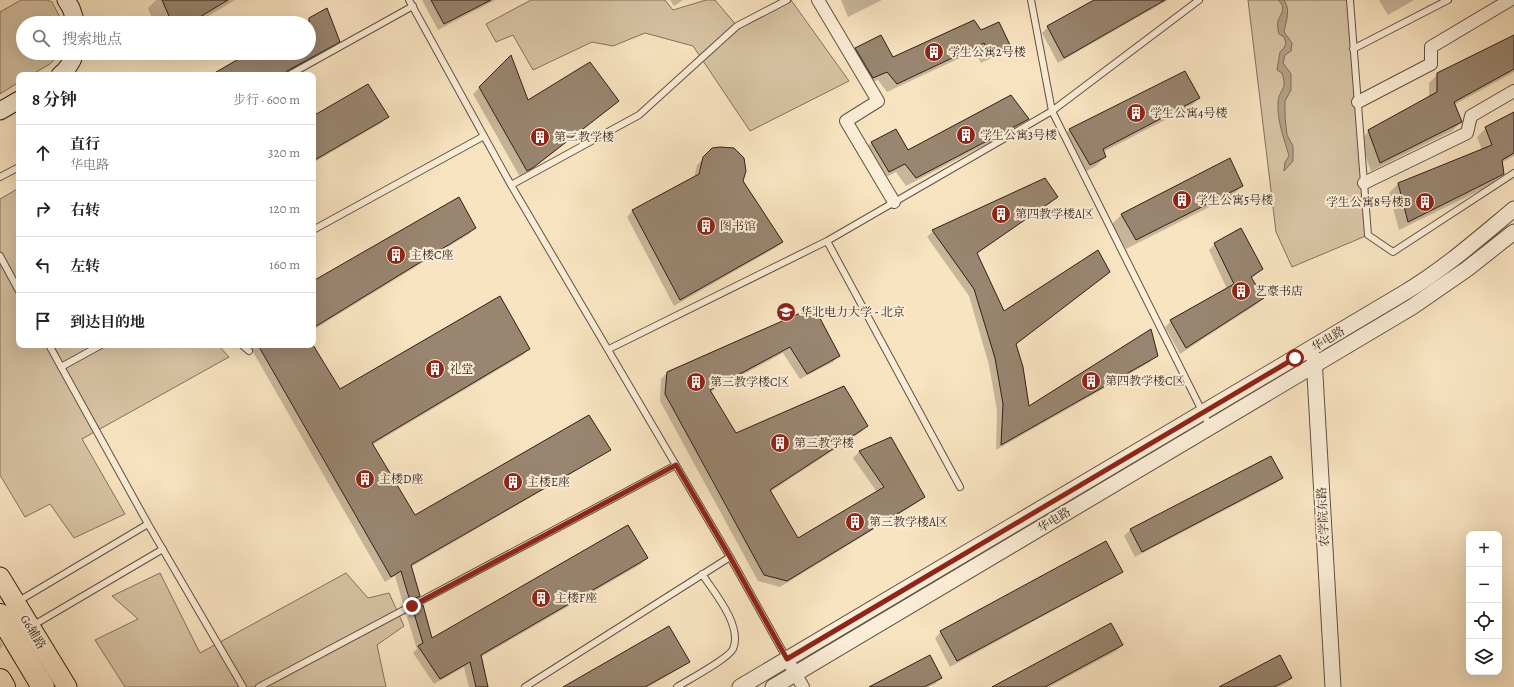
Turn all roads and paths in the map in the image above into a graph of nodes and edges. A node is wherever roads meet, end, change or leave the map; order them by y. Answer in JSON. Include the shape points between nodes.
{"nodes":[{"id":1,"x":66,"y":0,"type":"edge"},
{"id":2,"x":409,"y":0,"type":"edge"},
{"id":3,"x":787,"y":0,"type":"edge"},
{"id":4,"x":818,"y":0,"type":"edge"},
{"id":5,"x":1031,"y":0,"type":"edge"},
{"id":6,"x":1199,"y":0,"type":"edge"},
{"id":7,"x":1350,"y":0,"type":"edge"},
{"id":8,"x":1448,"y":0,"type":"edge"},
{"id":9,"x":1510,"y":0,"type":"edge"},
{"id":10,"x":413,"y":6,"type":"junction"},
{"id":11,"x":74,"y":16,"type":"edge"},
{"id":12,"x":1354,"y":49,"type":"junction"},
{"id":13,"x":72,"y":60,"type":"edge"},
{"id":14,"x":316,"y":60,"type":"edge"},
{"id":15,"x":316,"y":60,"type":"edge"},
{"id":16,"x":64,"y":72,"type":"edge"},
{"id":17,"x":294,"y":72,"type":"edge"},
{"id":18,"x":1514,"y":91,"type":"edge"},
{"id":19,"x":16,"y":102,"type":"edge"},
{"id":20,"x":1358,"y":102,"type":"junction"},
{"id":21,"x":0,"y":111,"type":"edge"},
{"id":22,"x":1052,"y":111,"type":"junction"},
{"id":23,"x":484,"y":136,"type":"junction"},
{"id":24,"x":16,"y":169,"type":"edge"},
{"id":25,"x":1514,"y":173,"type":"edge"},
{"id":26,"x":0,"y":177,"type":"edge"},
{"id":27,"x":1364,"y":183,"type":"junction"},
{"id":28,"x":511,"y":185,"type":"junction"},
{"id":29,"x":894,"y":202,"type":"junction"},
{"id":30,"x":1514,"y":209,"type":"edge"},
{"id":31,"x":316,"y":228,"type":"edge"},
{"id":32,"x":1514,"y":232,"type":"edge"},
{"id":33,"x":827,"y":241,"type":"junction"},
{"id":34,"x":0,"y":256,"type":"edge"},
{"id":35,"x":16,"y":285,"type":"edge"},
{"id":36,"x":1313,"y":347,"type":"junction"},
{"id":37,"x":51,"y":348,"type":"edge"},
{"id":38,"x":96,"y":348,"type":"edge"},
{"id":39,"x":245,"y":348,"type":"edge"},
{"id":40,"x":609,"y":349,"type":"junction"},
{"id":41,"x":249,"y":352,"type":"dead end"},
{"id":42,"x":1314,"y":365,"type":"junction"},
{"id":43,"x":61,"y":367,"type":"junction"},
{"id":44,"x":1203,"y":413,"type":"junction"},
{"id":45,"x":1210,"y":427,"type":"junction"},
{"id":46,"x":676,"y":465,"type":"junction"},
{"id":47,"x":960,"y":487,"type":"dead end"},
{"id":48,"x":148,"y":524,"type":"junction"},
{"id":49,"x":163,"y":549,"type":"junction"},
{"id":50,"x":730,"y":557,"type":"junction"},
{"id":51,"x":702,"y":574,"type":"junction"},
{"id":52,"x":0,"y":577,"type":"edge"},
{"id":53,"x":8,"y":609,"type":"edge"},
{"id":54,"x":30,"y":627,"type":"junction"},
{"id":55,"x":787,"y":659,"type":"junction"},
{"id":56,"x":796,"y":674,"type":"junction"},
{"id":57,"x":0,"y":680,"type":"edge"},
{"id":58,"x":4,"y":687,"type":"edge"},
{"id":59,"x":43,"y":687,"type":"edge"},
{"id":60,"x":67,"y":687,"type":"edge"},
{"id":61,"x":243,"y":687,"type":"edge"},
{"id":62,"x":259,"y":687,"type":"edge"},
{"id":63,"x":524,"y":687,"type":"edge"},
{"id":64,"x":677,"y":687,"type":"edge"},
{"id":65,"x":740,"y":687,"type":"edge"},
{"id":66,"x":773,"y":687,"type":"edge"},
{"id":67,"x":803,"y":687,"type":"edge"},
{"id":68,"x":1333,"y":687,"type":"edge"}],
"edges":[{"from":1,"to":11,"type":"main road"},
{"from":2,"to":10,"type":"lane"},
{"from":3,"to":28,"type":"lane","via":[[737,26],[639,115]]},
{"from":4,"to":29,"type":"street","via":[[878,101],[846,121]]},
{"from":5,"to":22,"type":"lane"},
{"from":6,"to":22,"type":"lane"},
{"from":7,"to":12,"type":"lane"},
{"from":8,"to":12,"type":"lane"},
{"from":9,"to":20,"type":"street","via":[[1431,47],[1431,64]]},
{"from":10,"to":15,"type":"lane"},
{"from":10,"to":23,"type":"lane"},
{"from":12,"to":20,"type":"lane"},
{"from":13,"to":16,"type":"main road"},
{"from":14,"to":17,"type":"lane"},
{"from":18,"to":27,"type":"street","via":[[1471,116],[1467,133]]},
{"from":19,"to":21,"type":"main road"},
{"from":20,"to":27,"type":"lane"},
{"from":22,"to":29,"type":"lane"},
{"from":22,"to":44,"type":"lane"},
{"from":23,"to":28,"type":"lane"},
{"from":23,"to":31,"type":"lane"},
{"from":24,"to":26,"type":"lane"},
{"from":25,"to":27,"type":"lane","via":[[1393,252],[1368,235]]},
{"from":28,"to":40,"type":"lane"},
{"from":29,"to":33,"type":"lane"},
{"from":30,"to":36,"type":"street","name":"华电路","via":[[1430,277]]},
{"from":32,"to":42,"type":"street","name":"华电路","via":[[1412,307]]},
{"from":33,"to":40,"type":"lane"},
{"from":33,"to":47,"type":"lane"},
{"from":34,"to":35,"type":"lane"},
{"from":36,"to":42,"type":"street","name":"农学院东路"},
{"from":36,"to":44,"type":"street","name":"华电路"},
{"from":37,"to":43,"type":"lane"},
{"from":38,"to":43,"type":"lane"},
{"from":39,"to":41,"type":"lane"},
{"from":40,"to":46,"type":"lane"},
{"from":42,"to":45,"type":"street","name":"华电路"},
{"from":42,"to":68,"type":"street","name":"农学院东路"},
{"from":43,"to":48,"type":"lane"},
{"from":44,"to":45,"type":"lane"},
{"from":44,"to":55,"type":"street","name":"华电路"},
{"from":45,"to":56,"type":"street","name":"华电路"},
{"from":46,"to":50,"type":"lane"},
{"from":46,"to":62,"type":"lane"},
{"from":48,"to":49,"type":"lane"},
{"from":48,"to":53,"type":"lane"},
{"from":49,"to":54,"type":"lane"},
{"from":49,"to":61,"type":"lane"},
{"from":50,"to":51,"type":"lane"},
{"from":50,"to":55,"type":"lane"},
{"from":51,"to":63,"type":"lane"},
{"from":51,"to":64,"type":"lane","via":[[734,626],[736,632],[733,649]]},
{"from":52,"to":53,"type":"main road","name":"G6辅路"},
{"from":53,"to":54,"type":"main road","name":"G6辅路"},
{"from":53,"to":59,"type":"highway"},
{"from":54,"to":60,"type":"main road","name":"G6辅路"},
{"from":55,"to":56,"type":"street"},
{"from":55,"to":65,"type":"street","name":"华电路"},
{"from":56,"to":66,"type":"street","name":"华电路"},
{"from":56,"to":67,"type":"street"},
{"from":57,"to":58,"type":"highway"}]}
